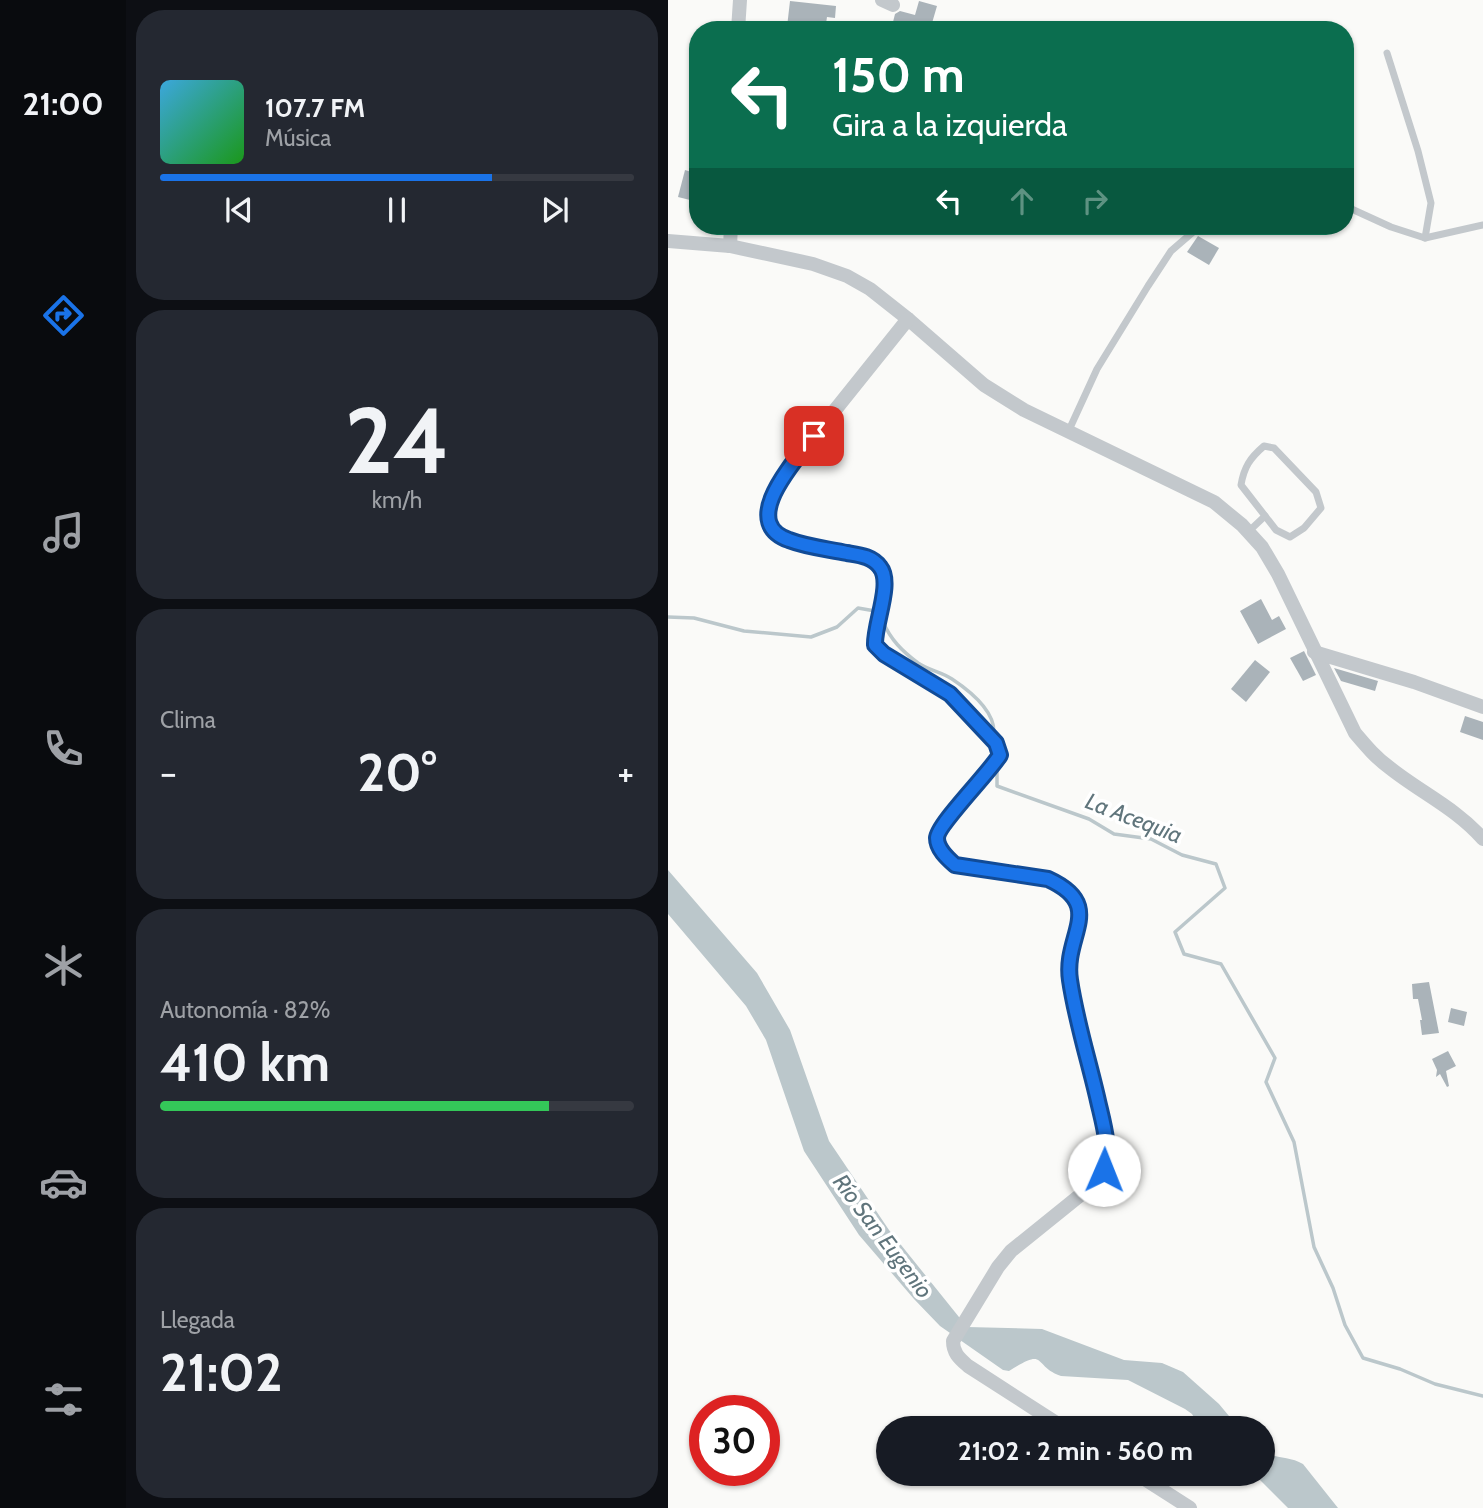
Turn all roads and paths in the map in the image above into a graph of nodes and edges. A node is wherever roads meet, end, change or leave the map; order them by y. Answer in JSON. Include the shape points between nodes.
{"nodes":[{"id":1,"x":740,"y":0,"type":"edge"},
{"id":2,"x":739,"y":21,"type":"edge"},
{"id":3,"x":1387,"y":53,"type":"dead end"},
{"id":4,"x":1354,"y":210,"type":"edge"},
{"id":5,"x":1482,"y":225,"type":"edge"},
{"id":6,"x":731,"y":235,"type":"edge"},
{"id":7,"x":1190,"y":235,"type":"edge"},
{"id":8,"x":1425,"y":238,"type":"junction"},
{"id":9,"x":668,"y":241,"type":"edge"},
{"id":10,"x":730,"y":246,"type":"junction"},
{"id":11,"x":908,"y":318,"type":"junction"},
{"id":12,"x":1069,"y":430,"type":"junction"},
{"id":13,"x":1265,"y":516,"type":"junction"},
{"id":14,"x":1248,"y":532,"type":"junction"},
{"id":15,"x":1314,"y":652,"type":"junction"},
{"id":16,"x":1482,"y":708,"type":"edge"},
{"id":17,"x":1482,"y":839,"type":"edge"},
{"id":18,"x":1045,"y":1416,"type":"edge"},
{"id":19,"x":1156,"y":1486,"type":"edge"},
{"id":20,"x":1190,"y":1508,"type":"edge"}],
"edges":[{"from":1,"to":2,"type":"street"},
{"from":3,"to":8,"type":"lane","via":[[1430,203]]},
{"from":4,"to":8,"type":"lane"},
{"from":5,"to":8,"type":"lane"},
{"from":6,"to":10,"type":"street"},
{"from":7,"to":12,"type":"lane","via":[[1171,251],[1148,286],[1097,369]]},
{"from":9,"to":10,"type":"street"},
{"from":10,"to":11,"type":"street","via":[[847,276]]},
{"from":11,"to":12,"type":"street","via":[[984,385]]},
{"from":11,"to":18,"type":"street","via":[[783,475],[770,500],[768,516],[774,531],[787,540],[869,558],[881,568],[886,580],[875,645],[950,694],[996,743],[1000,755],[992,768],[941,825],[937,837],[945,856],[955,865],[1048,879],[1062,885],[1079,905],[1069,980],[1108,1157],[1098,1180],[1011,1251],[953,1341],[958,1357],[968,1366]]},
{"from":12,"to":14,"type":"street","via":[[1214,502]]},
{"from":13,"to":13,"type":"lane","via":[[1241,485],[1250,458],[1264,446],[1274,448],[1317,492],[1321,508],[1290,537],[1276,530]]},
{"from":13,"to":14,"type":"lane"},
{"from":14,"to":15,"type":"street","via":[[1278,574]]},
{"from":15,"to":16,"type":"street","via":[[1414,681]]},
{"from":15,"to":17,"type":"street","via":[[1355,733],[1372,754],[1473,827]]},
{"from":19,"to":20,"type":"street"}]}
